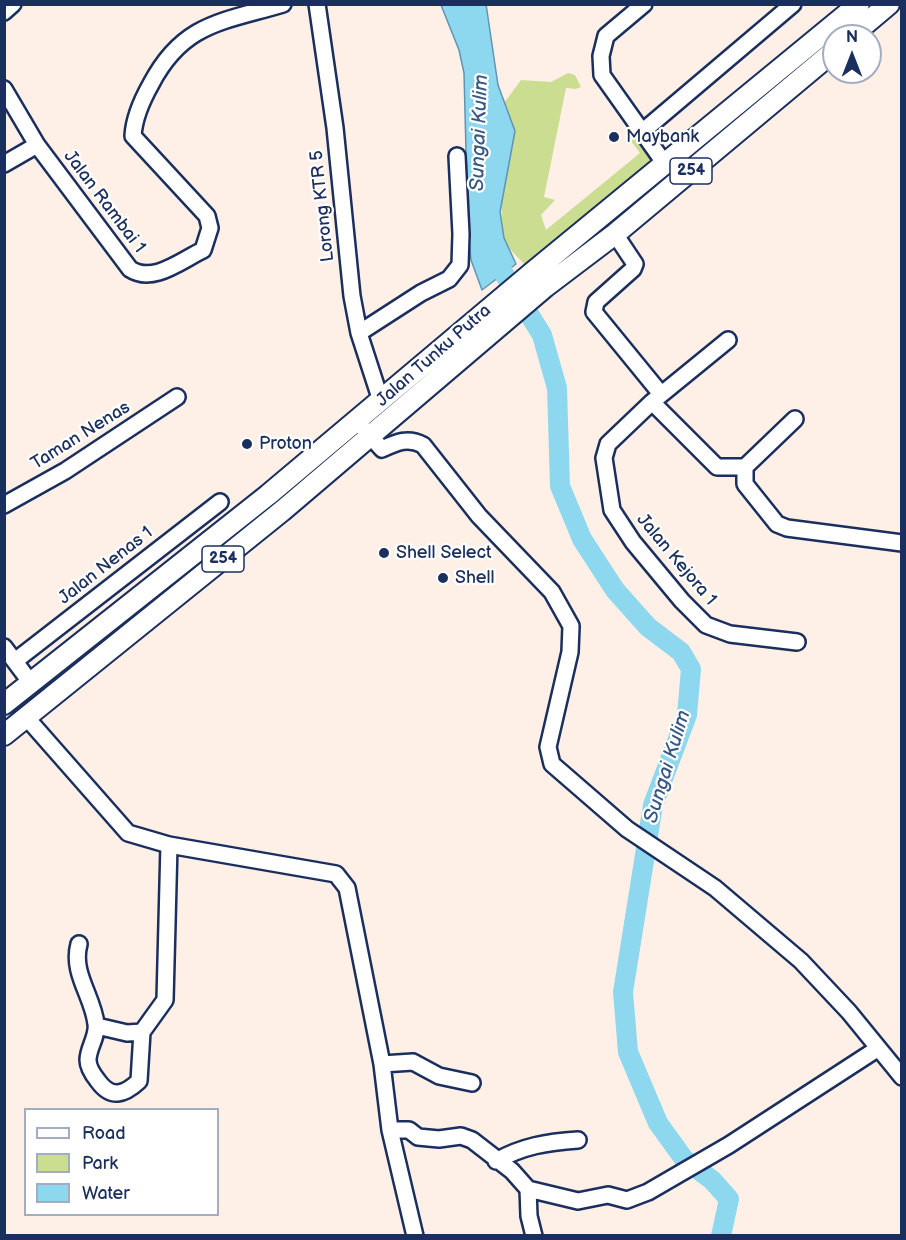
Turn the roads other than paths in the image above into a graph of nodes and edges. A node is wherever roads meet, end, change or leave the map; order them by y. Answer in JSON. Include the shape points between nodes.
{"nodes":[{"id":1,"x":13,"y":4,"type":"edge"},
{"id":2,"x":283,"y":4,"type":"edge"},
{"id":3,"x":317,"y":4,"type":"edge"},
{"id":4,"x":644,"y":4,"type":"edge"},
{"id":5,"x":793,"y":4,"type":"edge"},
{"id":6,"x":859,"y":4,"type":"edge"},
{"id":7,"x":886,"y":7,"type":"edge"},
{"id":8,"x":4,"y":12,"type":"edge"},
{"id":9,"x":865,"y":24,"type":"edge"},
{"id":10,"x":822,"y":61,"type":"edge"},
{"id":11,"x":4,"y":89,"type":"edge"},
{"id":12,"x":642,"y":132,"type":"junction"},
{"id":13,"x":37,"y":145,"type":"junction"},
{"id":14,"x":457,"y":156,"type":"dead end"},
{"id":15,"x":4,"y":164,"type":"edge"},
{"id":16,"x":665,"y":164,"type":"junction"},
{"id":17,"x":698,"y":166,"type":"junction"},
{"id":18,"x":639,"y":185,"type":"junction"},
{"id":19,"x":664,"y":193,"type":"junction"},
{"id":20,"x":615,"y":234,"type":"junction"},
{"id":21,"x":539,"y":280,"type":"junction"},
{"id":22,"x":359,"y":333,"type":"junction"},
{"id":23,"x":728,"y":340,"type":"dead end"},
{"id":24,"x":177,"y":397,"type":"dead end"},
{"id":25,"x":656,"y":398,"type":"junction"},
{"id":26,"x":381,"y":401,"type":"junction"},
{"id":27,"x":795,"y":419,"type":"dead end"},
{"id":28,"x":364,"y":428,"type":"junction"},
{"id":29,"x":745,"y":467,"type":"junction"},
{"id":30,"x":220,"y":502,"type":"dead end"},
{"id":31,"x":4,"y":505,"type":"edge"},
{"id":32,"x":902,"y":543,"type":"edge"},
{"id":33,"x":797,"y":642,"type":"dead end"},
{"id":34,"x":4,"y":647,"type":"edge"},
{"id":35,"x":15,"y":661,"type":"junction"},
{"id":36,"x":73,"y":679,"type":"junction"},
{"id":37,"x":31,"y":683,"type":"junction"},
{"id":38,"x":4,"y":705,"type":"edge"},
{"id":39,"x":16,"y":726,"type":"edge"},
{"id":40,"x":169,"y":845,"type":"junction"},
{"id":41,"x":79,"y":944,"type":"dead end"},
{"id":42,"x":97,"y":1026,"type":"junction"},
{"id":43,"x":142,"y":1032,"type":"junction"},
{"id":44,"x":877,"y":1049,"type":"junction"},
{"id":45,"x":382,"y":1064,"type":"junction"},
{"id":46,"x":902,"y":1077,"type":"edge"},
{"id":47,"x":472,"y":1083,"type":"dead end"},
{"id":48,"x":390,"y":1130,"type":"junction"},
{"id":49,"x":578,"y":1140,"type":"dead end"},
{"id":50,"x":496,"y":1161,"type":"junction"},
{"id":51,"x":528,"y":1189,"type":"junction"},
{"id":52,"x":415,"y":1236,"type":"edge"},
{"id":53,"x":534,"y":1236,"type":"edge"}],
"edges":[{"from":1,"to":8,"type":"street"},
{"from":2,"to":13,"type":"street","name":"Jalan Rambai 1","via":[[214,24],[181,42],[156,74],[141,103],[133,136],[207,216],[210,228],[203,250],[151,275],[140,276],[129,269]]},
{"from":3,"to":22,"type":"street","name":"Lorong KTR 5"},
{"from":4,"to":12,"type":"street","via":[[606,36],[602,51],[602,75]]},
{"from":5,"to":12,"type":"street"},
{"from":6,"to":16,"type":"main road","name":"Jalan Tunku Putra","number":"254"},
{"from":7,"to":9,"type":"main road"},
{"from":10,"to":17,"type":"main road","name":"Jalan Tunku Putra","number":"254"},
{"from":11,"to":13,"type":"street","name":"Jalan Rambai 1"},
{"from":12,"to":16,"type":"street"},
{"from":13,"to":15,"type":"street"},
{"from":14,"to":22,"type":"street","via":[[459,265],[449,279]]},
{"from":16,"to":17,"type":"main road","via":[[673,169]]},
{"from":16,"to":18,"type":"main road","name":"Jalan Tunku Putra","number":"254"},
{"from":17,"to":19,"type":"main road","name":"Jalan Tunku Putra","number":"254"},
{"from":18,"to":19,"type":"main road","via":[[655,184]]},
{"from":18,"to":21,"type":"main road","name":"Jalan Tunku Putra","number":"254"},
{"from":19,"to":20,"type":"main road","name":"Jalan Tunku Putra","number":"254"},
{"from":20,"to":21,"type":"main road","name":"Jalan Tunku Putra","number":"254"},
{"from":20,"to":25,"type":"street","via":[[635,264],[596,302],[594,312]]},
{"from":21,"to":26,"type":"main road","name":"Jalan Tunku Putra","number":"254","via":[[486,311]]},
{"from":21,"to":28,"type":"main road","name":"Jalan Tunku Putra","number":"254","via":[[500,327]]},
{"from":22,"to":26,"type":"street","name":"Lorong KTR 5"},
{"from":23,"to":25,"type":"street","name":"Jalan Kejora 1"},
{"from":24,"to":31,"type":"street","name":"Taman Nenas","via":[[65,471]]},
{"from":25,"to":29,"type":"street","via":[[717,467]]},
{"from":25,"to":33,"type":"street","name":"Jalan Kejora 1","via":[[605,450],[612,510],[619,524],[682,601],[706,624],[730,634]]},
{"from":26,"to":28,"type":"main road","name":"Jalan Tunku Putra","number":"254"},
{"from":27,"to":29,"type":"street"},
{"from":28,"to":36,"type":"main road","name":"Jalan Tunku Putra","number":"254","via":[[282,511]]},
{"from":28,"to":37,"type":"main road","name":"Jalan Tunku Putra","number":"254"},
{"from":28,"to":44,"type":"street","via":[[382,449],[414,440],[423,445],[479,516],[552,592],[571,626],[570,652],[548,747],[552,764],[627,829],[715,888],[801,961]]},
{"from":29,"to":32,"type":"street","via":[[745,484],[777,524]]},
{"from":30,"to":35,"type":"street","name":"Jalan Nenas 1"},
{"from":34,"to":35,"type":"street"},
{"from":35,"to":37,"type":"street"},
{"from":36,"to":37,"type":"main road","via":[[51,685]]},
{"from":36,"to":39,"type":"main road","name":"Jalan Tunku Putra","number":"254"},
{"from":37,"to":38,"type":"main road","name":"Jalan Tunku Putra","number":"254"},
{"from":37,"to":39,"type":"main road","via":[[31,699]]},
{"from":39,"to":40,"type":"street","via":[[128,833]]},
{"from":40,"to":43,"type":"street","via":[[165,1000]]},
{"from":40,"to":45,"type":"street","via":[[336,874],[347,888]]},
{"from":41,"to":42,"type":"street","via":[[78,969]]},
{"from":42,"to":43,"type":"street"},
{"from":42,"to":43,"type":"street","via":[[88,1062],[105,1090],[114,1094],[128,1091],[139,1081]]},
{"from":44,"to":46,"type":"street"},
{"from":44,"to":51,"type":"street","via":[[729,1145],[648,1192],[627,1200],[608,1195],[578,1202]]},
{"from":45,"to":47,"type":"street","via":[[413,1062],[439,1076]]},
{"from":45,"to":48,"type":"street"},
{"from":48,"to":50,"type":"street","via":[[409,1130],[418,1137],[439,1139],[461,1136],[472,1140]]},
{"from":48,"to":52,"type":"street"},
{"from":49,"to":50,"type":"street","via":[[538,1143]]},
{"from":50,"to":51,"type":"street","via":[[512,1171]]},
{"from":51,"to":53,"type":"street"}]}
